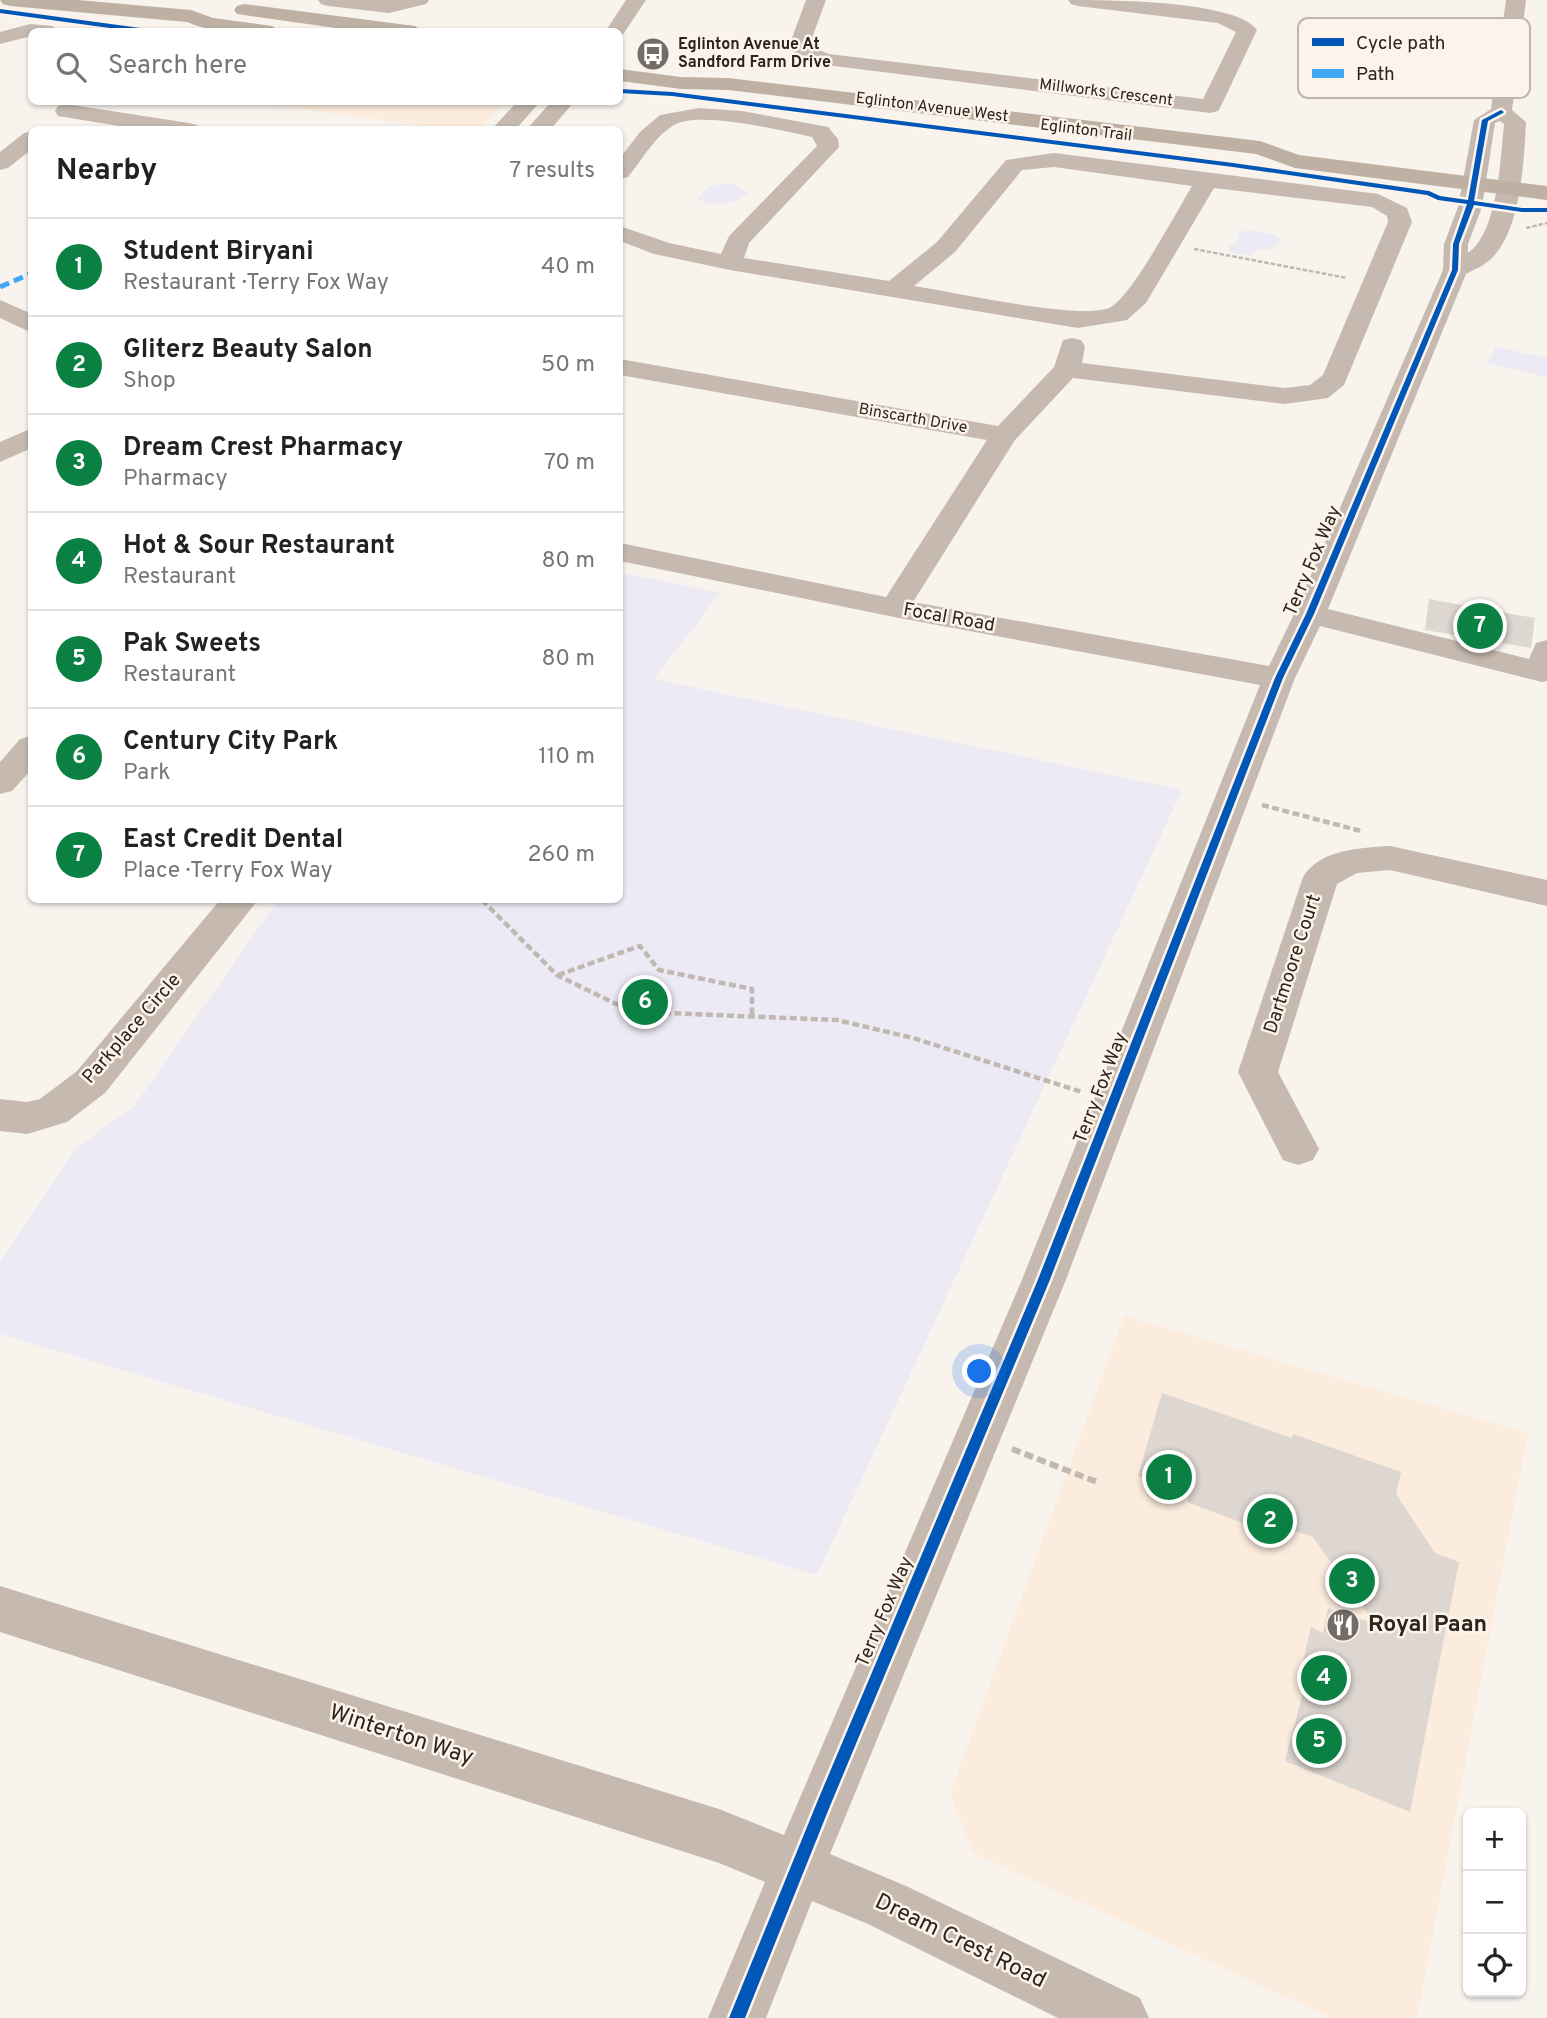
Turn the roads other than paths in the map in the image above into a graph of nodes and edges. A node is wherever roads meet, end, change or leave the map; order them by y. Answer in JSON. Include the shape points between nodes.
{"nodes":[{"id":1,"x":10,"y":0,"type":"edge"},
{"id":2,"x":328,"y":0,"type":"edge"},
{"id":3,"x":419,"y":0,"type":"edge"},
{"id":4,"x":636,"y":0,"type":"edge"},
{"id":5,"x":816,"y":0,"type":"edge"},
{"id":6,"x":1078,"y":0,"type":"edge"},
{"id":7,"x":1516,"y":0,"type":"edge"},
{"id":8,"x":104,"y":4,"type":"edge"},
{"id":9,"x":191,"y":16,"type":"junction"},
{"id":10,"x":1514,"y":18,"type":"edge"},
{"id":11,"x":240,"y":28,"type":"edge"},
{"id":12,"x":382,"y":28,"type":"edge"},
{"id":13,"x":618,"y":28,"type":"edge"},
{"id":14,"x":28,"y":31,"type":"edge"},
{"id":15,"x":0,"y":38,"type":"edge"},
{"id":16,"x":623,"y":57,"type":"edge"},
{"id":17,"x":623,"y":75,"type":"edge"},
{"id":18,"x":728,"y":84,"type":"junction"},
{"id":19,"x":1503,"y":98,"type":"edge"},
{"id":20,"x":526,"y":105,"type":"edge"},
{"id":21,"x":560,"y":105,"type":"edge"},
{"id":22,"x":72,"y":106,"type":"edge"},
{"id":23,"x":1501,"y":113,"type":"junction"},
{"id":24,"x":48,"y":126,"type":"edge"},
{"id":25,"x":170,"y":126,"type":"edge"},
{"id":26,"x":506,"y":126,"type":"edge"},
{"id":27,"x":541,"y":126,"type":"edge"},
{"id":28,"x":28,"y":142,"type":"edge"},
{"id":29,"x":7,"y":166,"type":"edge"},
{"id":30,"x":623,"y":169,"type":"edge"},
{"id":31,"x":1476,"y":174,"type":"junction"},
{"id":32,"x":1547,"y":174,"type":"edge"},
{"id":33,"x":1509,"y":178,"type":"junction"},
{"id":34,"x":1207,"y":181,"type":"junction"},
{"id":35,"x":1547,"y":192,"type":"edge"},
{"id":36,"x":623,"y":234,"type":"edge"},
{"id":37,"x":730,"y":263,"type":"junction"},
{"id":38,"x":1455,"y":270,"type":"junction"},
{"id":39,"x":895,"y":289,"type":"junction"},
{"id":40,"x":0,"y":308,"type":"edge"},
{"id":41,"x":1078,"y":320,"type":"junction"},
{"id":42,"x":28,"y":323,"type":"edge"},
{"id":43,"x":623,"y":368,"type":"edge"},
{"id":44,"x":1067,"y":369,"type":"junction"},
{"id":45,"x":1004,"y":435,"type":"junction"},
{"id":46,"x":28,"y":438,"type":"edge"},
{"id":47,"x":0,"y":454,"type":"edge"},
{"id":48,"x":623,"y":553,"type":"edge"},
{"id":49,"x":894,"y":608,"type":"junction"},
{"id":50,"x":1310,"y":614,"type":"junction"},
{"id":51,"x":1547,"y":650,"type":"edge"},
{"id":52,"x":1279,"y":678,"type":"junction"},
{"id":53,"x":28,"y":752,"type":"edge"},
{"id":54,"x":0,"y":783,"type":"edge"},
{"id":55,"x":1547,"y":893,"type":"edge"},
{"id":56,"x":238,"y":903,"type":"edge"},
{"id":57,"x":0,"y":1115,"type":"edge"},
{"id":58,"x":1297,"y":1149,"type":"dead end"},
{"id":59,"x":0,"y":1609,"type":"edge"},
{"id":60,"x":800,"y":1867,"type":"junction"},
{"id":61,"x":737,"y":2018,"type":"edge"},
{"id":62,"x":1120,"y":2018,"type":"edge"}],
"edges":[{"from":1,"to":8,"type":"main road","via":[[67,7]]},
{"from":2,"to":3,"type":"street","via":[[389,7]]},
{"from":4,"to":13,"type":"street"},
{"from":5,"to":6,"type":"street","name":"Millworks Crescent","via":[[799,46],[825,60],[1210,106],[1247,30],[1218,17]]},
{"from":7,"to":10,"type":"street"},
{"from":8,"to":9,"type":"main road"},
{"from":9,"to":11,"type":"main road","via":[[209,24]]},
{"from":9,"to":12,"type":"main road","via":[[228,9]]},
{"from":14,"to":15,"type":"street"},
{"from":16,"to":18,"type":"main road","name":"Eglinton Avenue West","via":[[691,66]]},
{"from":17,"to":18,"type":"main road","name":"Eglinton Avenue West"},
{"from":18,"to":31,"type":"main road","name":"Eglinton Avenue West","via":[[1260,148],[1295,161]]},
{"from":19,"to":23,"type":"street"},
{"from":20,"to":26,"type":"street"},
{"from":21,"to":27,"type":"street"},
{"from":22,"to":24,"type":"street"},
{"from":22,"to":25,"type":"street"},
{"from":23,"to":31,"type":"street","name":"Terry Fox Way","via":[[1485,120]]},
{"from":23,"to":33,"type":"street","via":[[1514,122]]},
{"from":28,"to":29,"type":"street"},
{"from":30,"to":37,"type":"street","via":[[659,128],[681,116],[712,114],[820,132],[828,147],[738,241]]},
{"from":31,"to":33,"type":"main road","name":"Eglinton Avenue West"},
{"from":31,"to":38,"type":"street","name":"Terry Fox Way","via":[[1456,244]]},
{"from":32,"to":33,"type":"main road","name":"Eglinton Avenue West"},
{"from":33,"to":35,"type":"main road","name":"Eglinton Avenue West"},
{"from":33,"to":38,"type":"street","via":[[1487,250]]},
{"from":34,"to":39,"type":"street","via":[[1054,160],[1014,165],[946,247]]},
{"from":34,"to":41,"type":"street","via":[[1137,298],[1118,315]]},
{"from":34,"to":44,"type":"street","via":[[1378,201],[1399,213],[1400,222],[1335,379],[1318,393],[1285,396]]},
{"from":36,"to":37,"type":"street","via":[[663,249]]},
{"from":37,"to":39,"type":"street"},
{"from":38,"to":50,"type":"street","name":"Terry Fox Way"},
{"from":39,"to":41,"type":"street"},
{"from":40,"to":42,"type":"street"},
{"from":41,"to":44,"type":"street"},
{"from":43,"to":45,"type":"street","name":"Binscarth Drive"},
{"from":44,"to":45,"type":"street"},
{"from":45,"to":49,"type":"street"},
{"from":46,"to":47,"type":"street"},
{"from":48,"to":49,"type":"street","name":"Focal Road"},
{"from":49,"to":52,"type":"street","name":"Focal Road"},
{"from":50,"to":51,"type":"street","via":[[1542,672]]},
{"from":50,"to":52,"type":"street","name":"Terry Fox Way"},
{"from":52,"to":60,"type":"street","name":"Terry Fox Way","via":[[1114,1102]]},
{"from":53,"to":54,"type":"street"},
{"from":55,"to":58,"type":"street","name":"Dartmoore Court","via":[[1390,858],[1350,861],[1321,877],[1258,1072]]},
{"from":56,"to":57,"type":"street","name":"Parkplace Circle","via":[[91,1082],[53,1111],[27,1118]]},
{"from":59,"to":60,"type":"street","name":"Winterton Way","via":[[719,1836]]},
{"from":60,"to":61,"type":"street","name":"Terry Fox Way"},
{"from":60,"to":62,"type":"street","name":"Dream Crest Road"}]}
